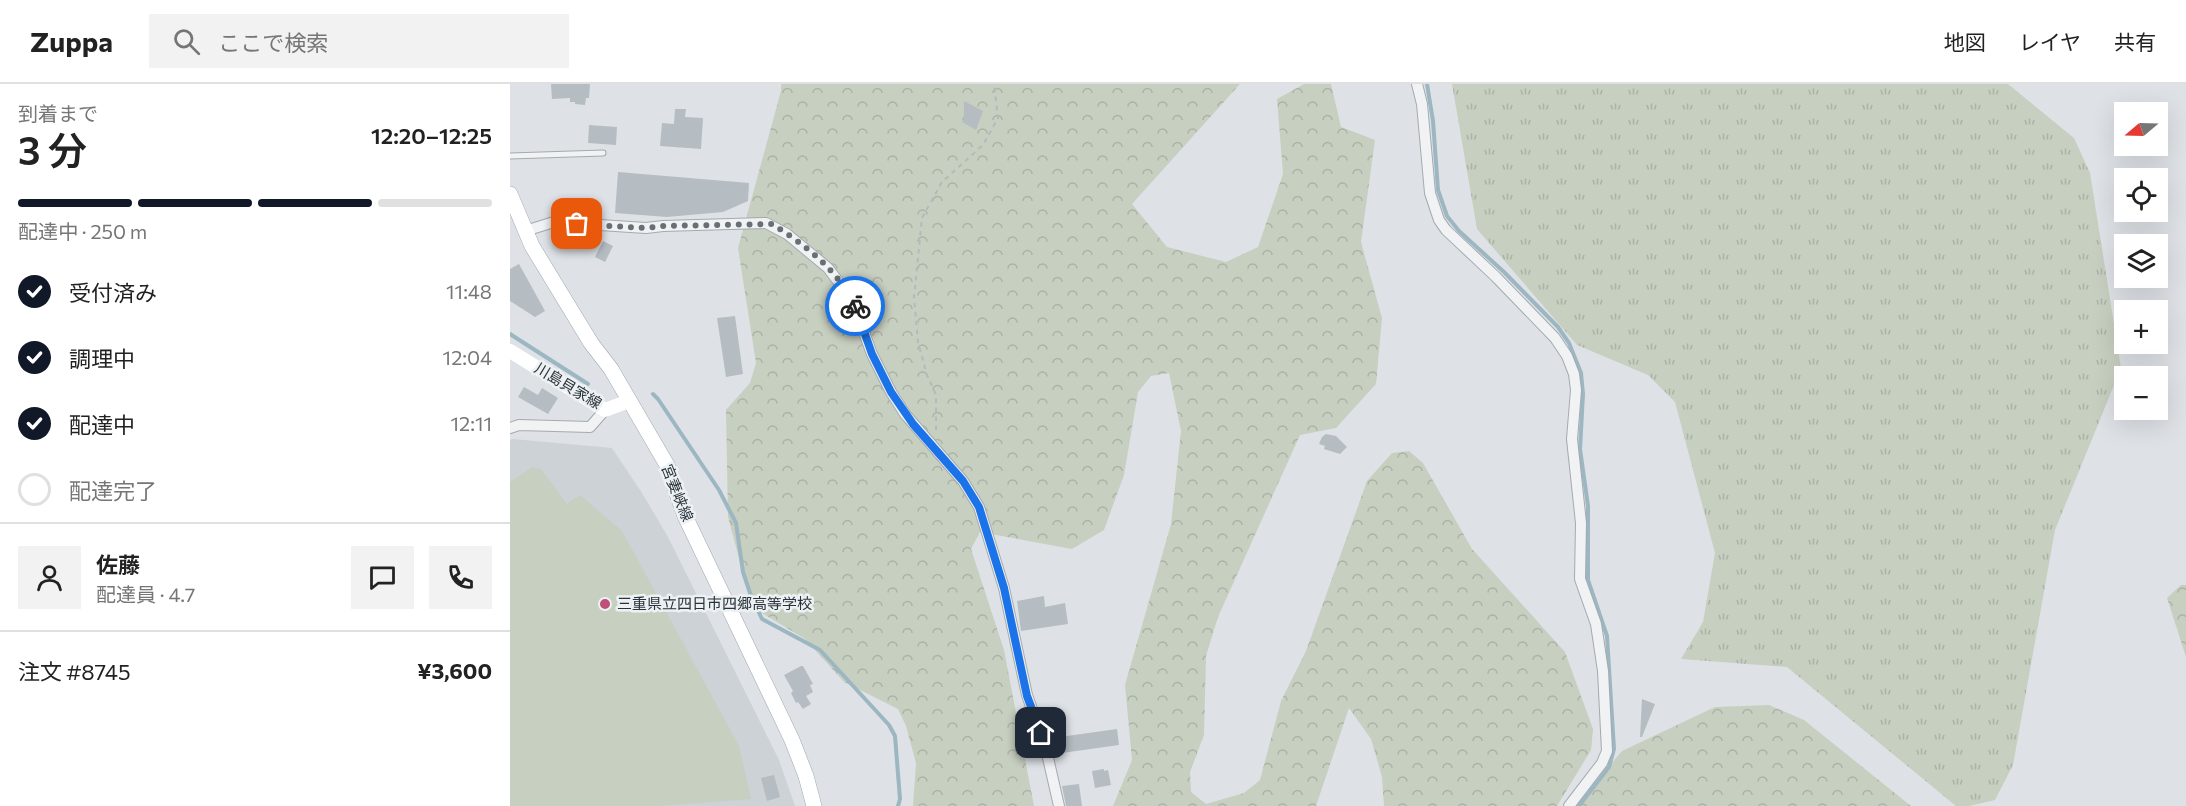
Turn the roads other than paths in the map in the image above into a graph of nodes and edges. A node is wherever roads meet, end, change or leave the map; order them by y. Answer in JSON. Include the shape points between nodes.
{"nodes":[{"id":1,"x":1417,"y":84,"type":"edge"},
{"id":2,"x":603,"y":153,"type":"dead end"},
{"id":3,"x":510,"y":156,"type":"edge"},
{"id":4,"x":510,"y":194,"type":"edge"},
{"id":5,"x":525,"y":231,"type":"junction"},
{"id":6,"x":510,"y":351,"type":"edge"},
{"id":7,"x":629,"y":401,"type":"junction"},
{"id":8,"x":605,"y":410,"type":"junction"},
{"id":9,"x":510,"y":428,"type":"edge"},
{"id":10,"x":814,"y":806,"type":"edge"},
{"id":11,"x":1059,"y":806,"type":"edge"},
{"id":12,"x":1569,"y":806,"type":"edge"}],
"edges":[{"from":1,"to":12,"type":"street","via":[[1430,193],[1439,220],[1555,338],[1574,374],[1572,439],[1581,524],[1580,579],[1596,624],[1607,751]]},
{"from":2,"to":3,"type":"lane"},
{"from":4,"to":5,"type":"main road","name":"宮妻峡線"},
{"from":5,"to":7,"type":"main road","name":"宮妻峡線"},
{"from":5,"to":11,"type":"street","via":[[554,222],[646,228],[772,224],[840,281],[891,392],[963,481],[979,507],[1004,588],[1027,696],[1047,749]]},
{"from":6,"to":8,"type":"main road","name":"川島貝家線"},
{"from":7,"to":8,"type":"main road","name":"川島貝家線"},
{"from":7,"to":10,"type":"main road","name":"宮妻峡線","via":[[667,465],[685,516],[792,740]]},
{"from":8,"to":9,"type":"street","via":[[590,427],[519,424]]}]}
